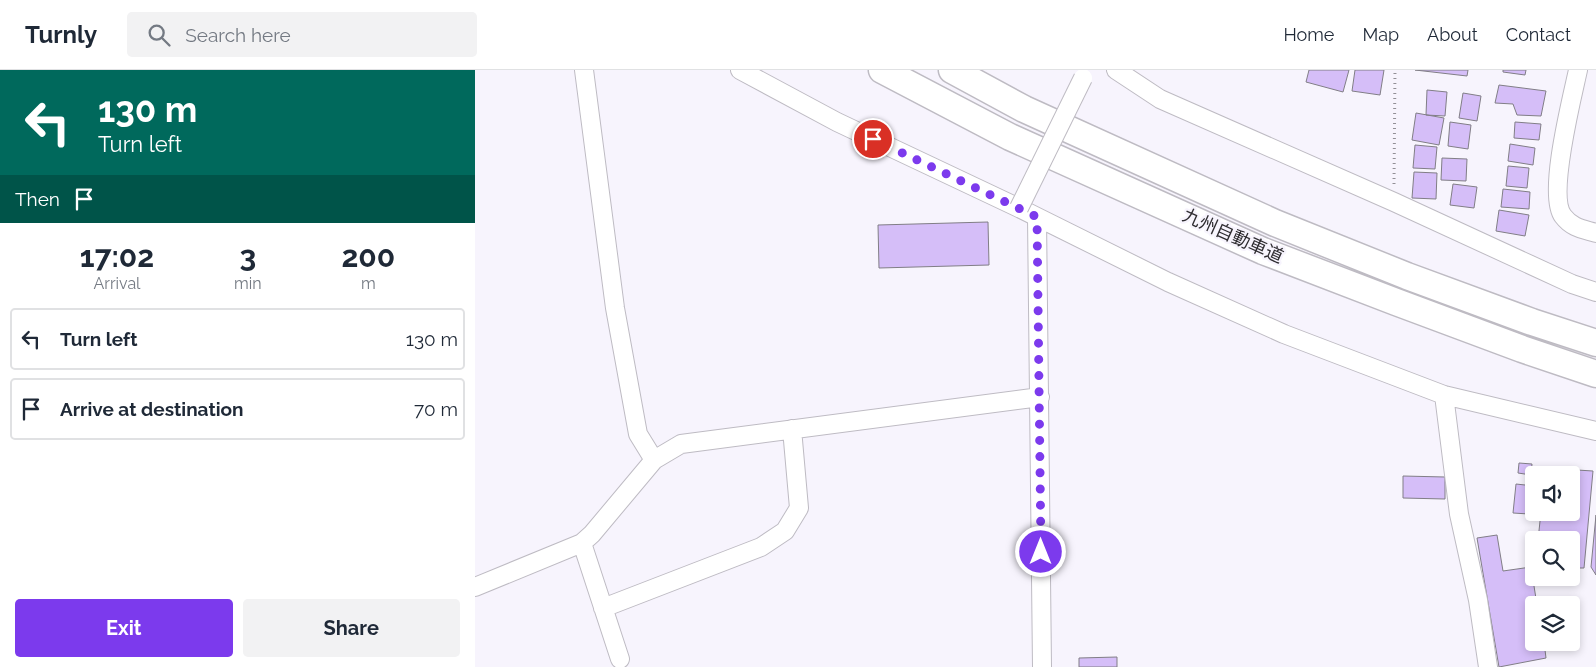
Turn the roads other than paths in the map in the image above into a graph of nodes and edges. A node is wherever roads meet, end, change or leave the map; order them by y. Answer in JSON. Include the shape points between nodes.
{"nodes":[{"id":1,"x":584,"y":70,"type":"edge"},
{"id":2,"x":740,"y":70,"type":"edge"},
{"id":3,"x":861,"y":70,"type":"edge"},
{"id":4,"x":882,"y":70,"type":"edge"},
{"id":5,"x":951,"y":70,"type":"edge"},
{"id":6,"x":1116,"y":70,"type":"edge"},
{"id":7,"x":1578,"y":70,"type":"edge"},
{"id":8,"x":1085,"y":74,"type":"edge"},
{"id":9,"x":1010,"y":137,"type":"junction"},
{"id":10,"x":1019,"y":208,"type":"junction"},
{"id":11,"x":1037,"y":217,"type":"junction"},
{"id":12,"x":1596,"y":233,"type":"edge"},
{"id":13,"x":1596,"y":292,"type":"edge"},
{"id":14,"x":1596,"y":343,"type":"edge"},
{"id":15,"x":1596,"y":374,"type":"edge"},
{"id":16,"x":1444,"y":395,"type":"junction"},
{"id":17,"x":1040,"y":397,"type":"junction"},
{"id":18,"x":792,"y":429,"type":"junction"},
{"id":19,"x":1596,"y":431,"type":"edge"},
{"id":20,"x":654,"y":460,"type":"junction"},
{"id":21,"x":581,"y":544,"type":"junction"},
{"id":22,"x":475,"y":587,"type":"edge"},
{"id":23,"x":603,"y":608,"type":"junction"},
{"id":24,"x":620,"y":659,"type":"dead end"},
{"id":25,"x":1042,"y":667,"type":"edge"},
{"id":26,"x":1488,"y":667,"type":"edge"}],
"edges":[{"from":1,"to":20,"type":"street","via":[[615,308],[638,434]]},
{"from":2,"to":10,"type":"street","via":[[837,122]]},
{"from":3,"to":9,"type":"highway"},
{"from":4,"to":9,"type":"highway","name":"九州自動車道"},
{"from":5,"to":14,"type":"highway","name":"九州自動車道","via":[[1024,109],[1275,224],[1415,279]]},
{"from":6,"to":13,"type":"street","via":[[1160,99]]},
{"from":7,"to":12,"type":"street","via":[[1557,186],[1558,207],[1572,226]]},
{"from":8,"to":10,"type":"street","bridge":true},
{"from":9,"to":15,"type":"highway","name":"九州自動車道","via":[[1263,251]]},
{"from":10,"to":11,"type":"street"},
{"from":11,"to":16,"type":"street","via":[[1168,282],[1284,334]]},
{"from":11,"to":17,"type":"street"},
{"from":16,"to":19,"type":"street"},
{"from":16,"to":26,"type":"street","via":[[1459,514],[1478,600]]},
{"from":17,"to":18,"type":"street"},
{"from":17,"to":25,"type":"street"},
{"from":18,"to":20,"type":"street","via":[[681,444]]},
{"from":18,"to":23,"type":"street","via":[[799,508],[785,531],[761,547]]},
{"from":20,"to":21,"type":"street"},
{"from":21,"to":22,"type":"street"},
{"from":21,"to":23,"type":"street"},
{"from":23,"to":24,"type":"street"}]}
